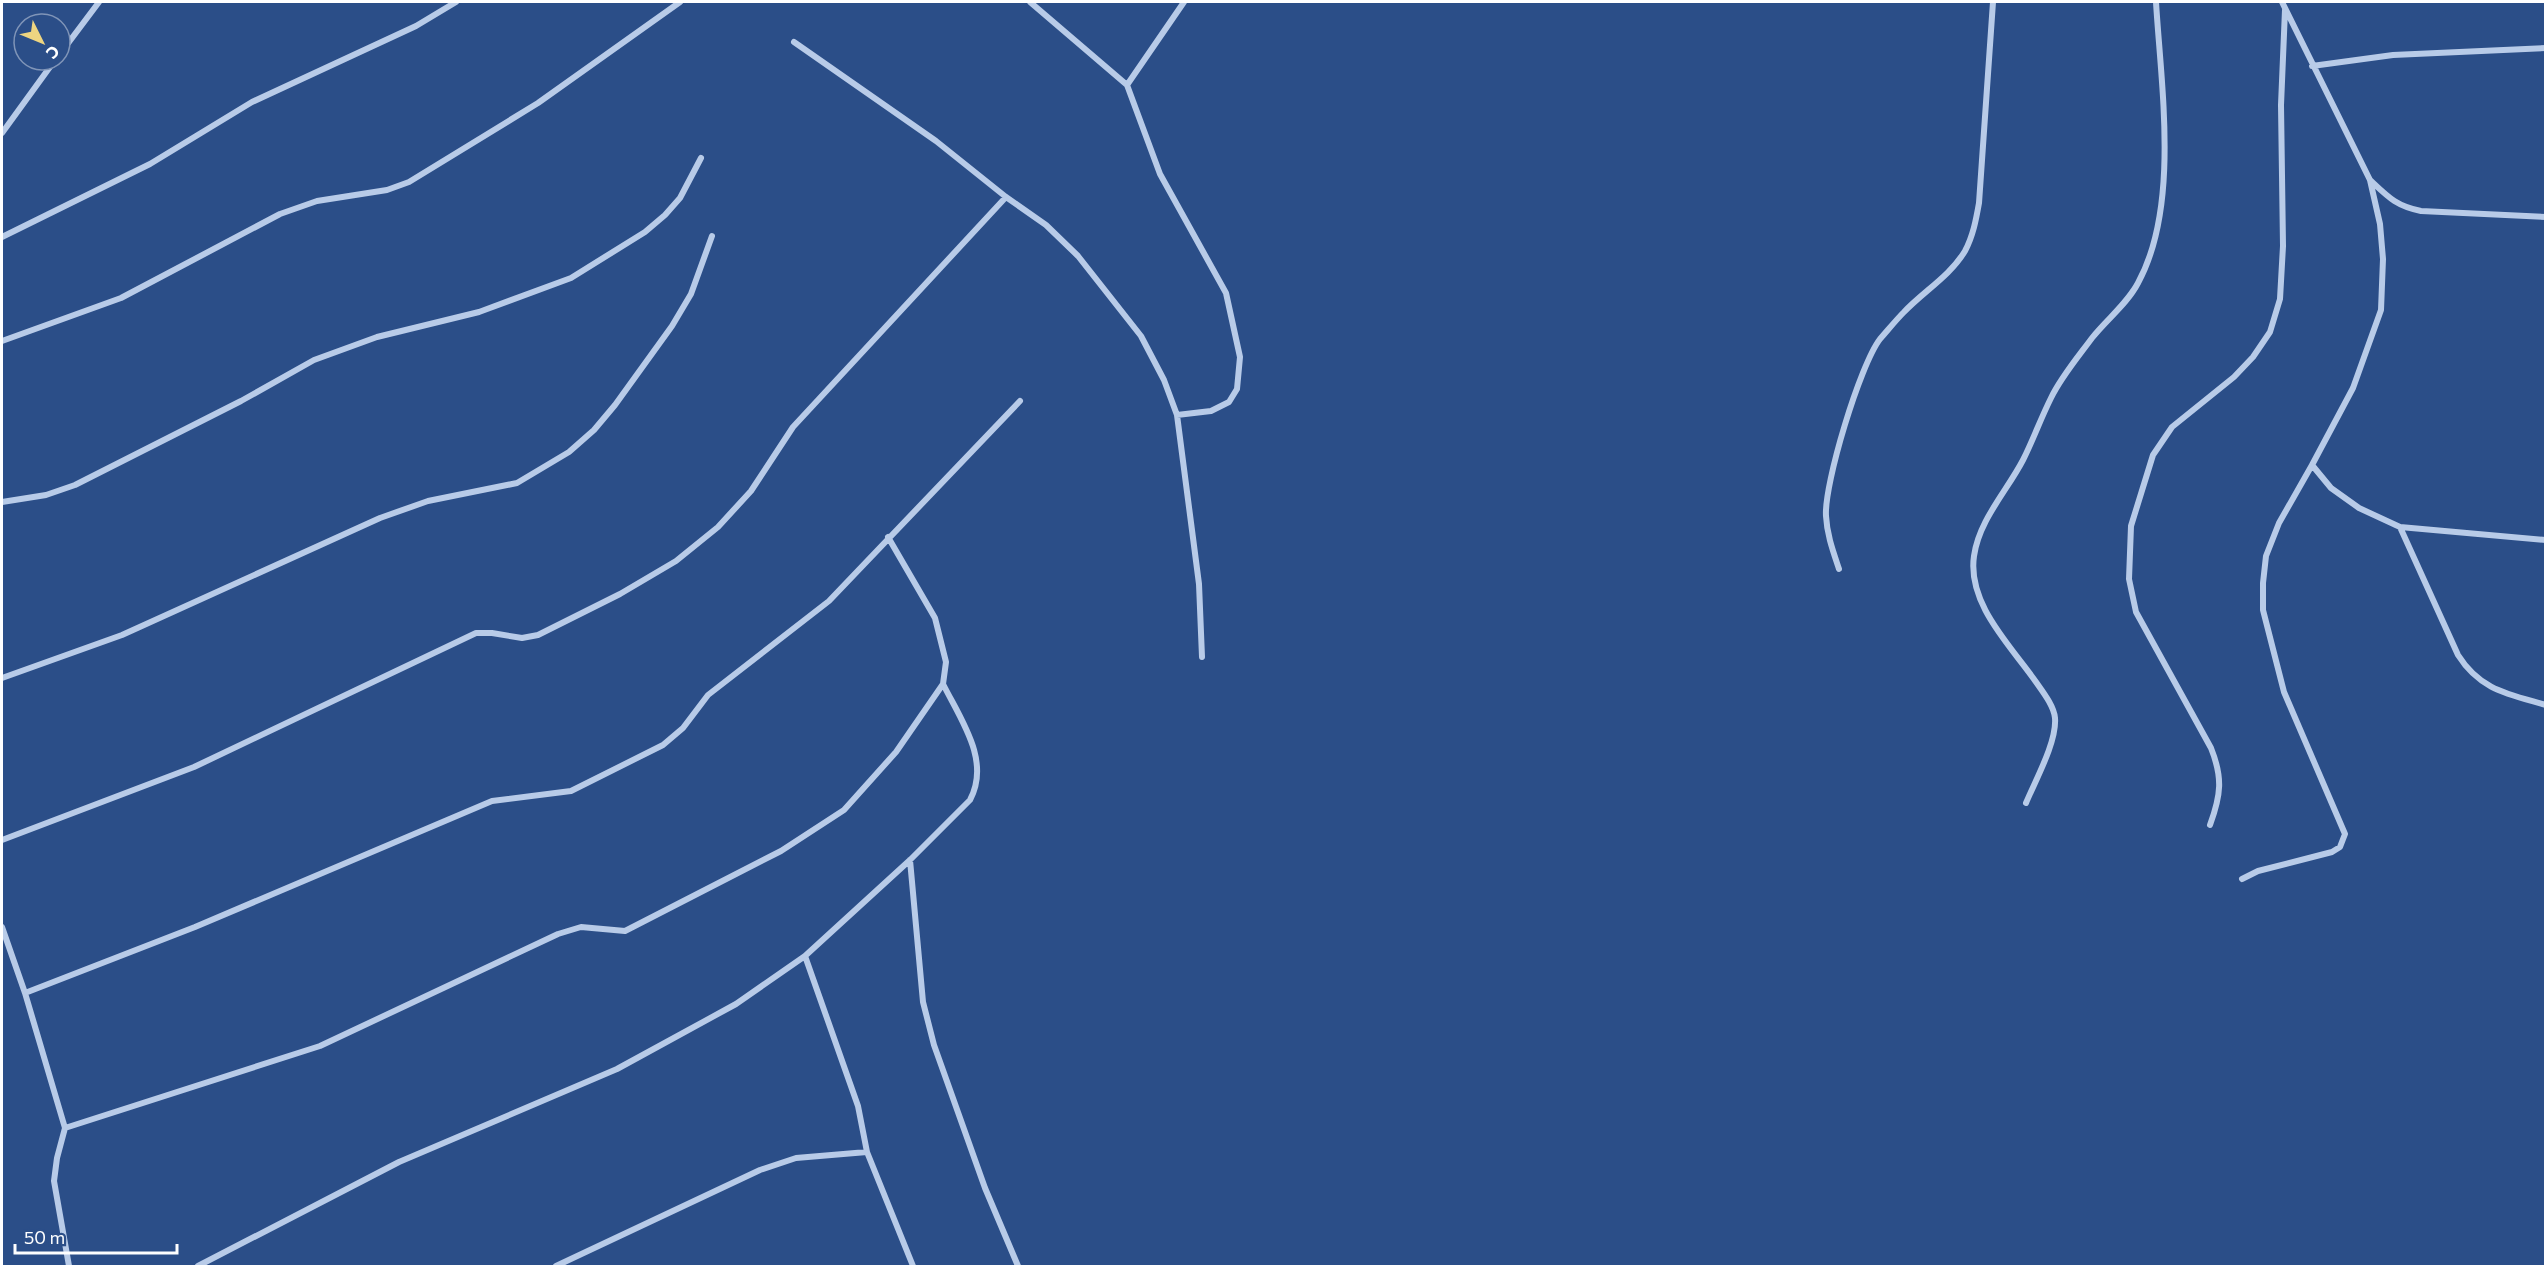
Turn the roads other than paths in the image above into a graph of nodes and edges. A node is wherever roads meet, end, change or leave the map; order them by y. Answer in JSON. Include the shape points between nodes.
{"nodes":[{"id":1,"x":99,"y":2,"type":"edge"},
{"id":2,"x":456,"y":2,"type":"edge"},
{"id":3,"x":680,"y":2,"type":"edge"},
{"id":4,"x":1030,"y":2,"type":"edge"},
{"id":5,"x":1184,"y":2,"type":"edge"},
{"id":6,"x":1994,"y":2,"type":"edge"},
{"id":7,"x":2157,"y":2,"type":"edge"},
{"id":8,"x":2282,"y":2,"type":"edge"},
{"id":9,"x":2284,"y":10,"type":"junction"},
{"id":10,"x":72,"y":38,"type":"edge"},
{"id":11,"x":794,"y":42,"type":"dead end"},
{"id":12,"x":2546,"y":48,"type":"edge"},
{"id":13,"x":2312,"y":66,"type":"junction"},
{"id":14,"x":46,"y":72,"type":"edge"},
{"id":15,"x":1127,"y":86,"type":"junction"},
{"id":16,"x":2,"y":133,"type":"edge"},
{"id":17,"x":701,"y":158,"type":"dead end"},
{"id":18,"x":2370,"y":180,"type":"junction"},
{"id":19,"x":1006,"y":197,"type":"junction"},
{"id":20,"x":2546,"y":217,"type":"edge"},
{"id":21,"x":712,"y":236,"type":"dead end"},
{"id":22,"x":2,"y":237,"type":"edge"},
{"id":23,"x":2,"y":341,"type":"edge"},
{"id":24,"x":1020,"y":401,"type":"dead end"},
{"id":25,"x":1177,"y":414,"type":"junction"},
{"id":26,"x":2312,"y":465,"type":"junction"},
{"id":27,"x":2,"y":502,"type":"edge"},
{"id":28,"x":2400,"y":527,"type":"junction"},
{"id":29,"x":888,"y":537,"type":"junction"},
{"id":30,"x":2546,"y":540,"type":"edge"},
{"id":31,"x":1839,"y":569,"type":"dead end"},
{"id":32,"x":1202,"y":657,"type":"dead end"},
{"id":33,"x":2,"y":678,"type":"edge"},
{"id":34,"x":943,"y":684,"type":"junction"},
{"id":35,"x":2546,"y":705,"type":"edge"},
{"id":36,"x":2026,"y":803,"type":"dead end"},
{"id":37,"x":2210,"y":825,"type":"dead end"},
{"id":38,"x":2,"y":840,"type":"edge"},
{"id":39,"x":910,"y":860,"type":"junction"},
{"id":40,"x":2242,"y":879,"type":"dead end"},
{"id":41,"x":2,"y":927,"type":"edge"},
{"id":42,"x":805,"y":956,"type":"junction"},
{"id":43,"x":25,"y":993,"type":"junction"},
{"id":44,"x":65,"y":1128,"type":"junction"},
{"id":45,"x":867,"y":1152,"type":"junction"},
{"id":46,"x":69,"y":1266,"type":"edge"},
{"id":47,"x":198,"y":1266,"type":"edge"},
{"id":48,"x":556,"y":1266,"type":"edge"},
{"id":49,"x":914,"y":1266,"type":"edge"},
{"id":50,"x":1018,"y":1266,"type":"edge"}],
"edges":[{"from":1,"to":10,"type":"street"},
{"from":2,"to":22,"type":"street","via":[[416,26],[252,102],[150,164]]},
{"from":3,"to":23,"type":"street","via":[[538,104],[408,182],[387,190],[317,201],[280,214],[121,298]]},
{"from":4,"to":15,"type":"street"},
{"from":5,"to":15,"type":"street"},
{"from":6,"to":31,"type":"street","via":[[1975,228],[1965,252],[1944,278],[1904,311],[1878,342],[1865,369],[1830,482],[1826,514]]},
{"from":7,"to":36,"type":"street","via":[[2165,118],[2163,196],[2152,249],[2139,282],[2093,336],[2052,395],[2023,460],[1984,523],[1973,556],[1976,587],[1985,612],[2046,697],[2055,717],[2053,737]]},
{"from":8,"to":9,"type":"street"},
{"from":9,"to":13,"type":"street"},
{"from":9,"to":37,"type":"street","via":[[2280,299],[2270,332],[2253,357],[2172,427],[2153,455],[2131,526],[2129,579],[2136,612],[2218,766],[2218,802]]},
{"from":11,"to":19,"type":"street","via":[[936,141]]},
{"from":12,"to":13,"type":"street","via":[[2393,55]]},
{"from":13,"to":18,"type":"street"},
{"from":14,"to":16,"type":"street"},
{"from":15,"to":25,"type":"street","via":[[1160,174],[1226,293],[1240,357],[1237,389],[1228,402],[1211,411]]},
{"from":17,"to":27,"type":"street","via":[[680,198],[666,215],[571,278],[479,312],[377,337],[314,360],[75,485],[46,495]]},
{"from":18,"to":20,"type":"street","via":[[2403,207]]},
{"from":18,"to":26,"type":"street","via":[[2383,259],[2381,310],[2353,388]]},
{"from":19,"to":25,"type":"street","via":[[1046,225],[1078,256],[1134,327],[1164,380]]},
{"from":19,"to":38,"type":"street","via":[[793,427],[752,491],[718,527],[676,561],[538,635],[522,638],[476,633],[194,767]]},
{"from":21,"to":33,"type":"street","via":[[691,294],[672,326],[615,405],[569,452],[517,483],[428,501],[380,518],[122,635]]},
{"from":24,"to":29,"type":"street"},
{"from":25,"to":32,"type":"street","via":[[1198,584]]},
{"from":26,"to":28,"type":"street","via":[[2331,488],[2359,508]]},
{"from":26,"to":40,"type":"street","via":[[2266,556],[2263,610],[2284,692],[2345,834],[2340,847],[2332,852],[2258,871]]},
{"from":28,"to":30,"type":"street"},
{"from":28,"to":35,"type":"street","via":[[2469,673],[2499,690]]},
{"from":29,"to":34,"type":"street","via":[[935,618],[946,662]]},
{"from":29,"to":43,"type":"street","via":[[829,601],[708,695],[683,728],[663,745],[571,791],[492,801],[195,927]]},
{"from":34,"to":39,"type":"street","via":[[976,754],[976,789],[970,800]]},
{"from":34,"to":44,"type":"street","via":[[896,752],[844,810],[781,851],[625,931],[581,927],[558,934],[320,1046]]},
{"from":39,"to":42,"type":"street"},
{"from":39,"to":50,"type":"street","via":[[923,1002],[931,1034],[985,1188]]},
{"from":41,"to":43,"type":"street"},
{"from":42,"to":45,"type":"street","via":[[858,1106]]},
{"from":42,"to":47,"type":"street","via":[[736,1004],[617,1070],[399,1162]]},
{"from":43,"to":44,"type":"street"},
{"from":44,"to":46,"type":"street","via":[[54,1181]]},
{"from":45,"to":48,"type":"street","via":[[796,1158],[759,1170]]},
{"from":45,"to":49,"type":"street"}]}
